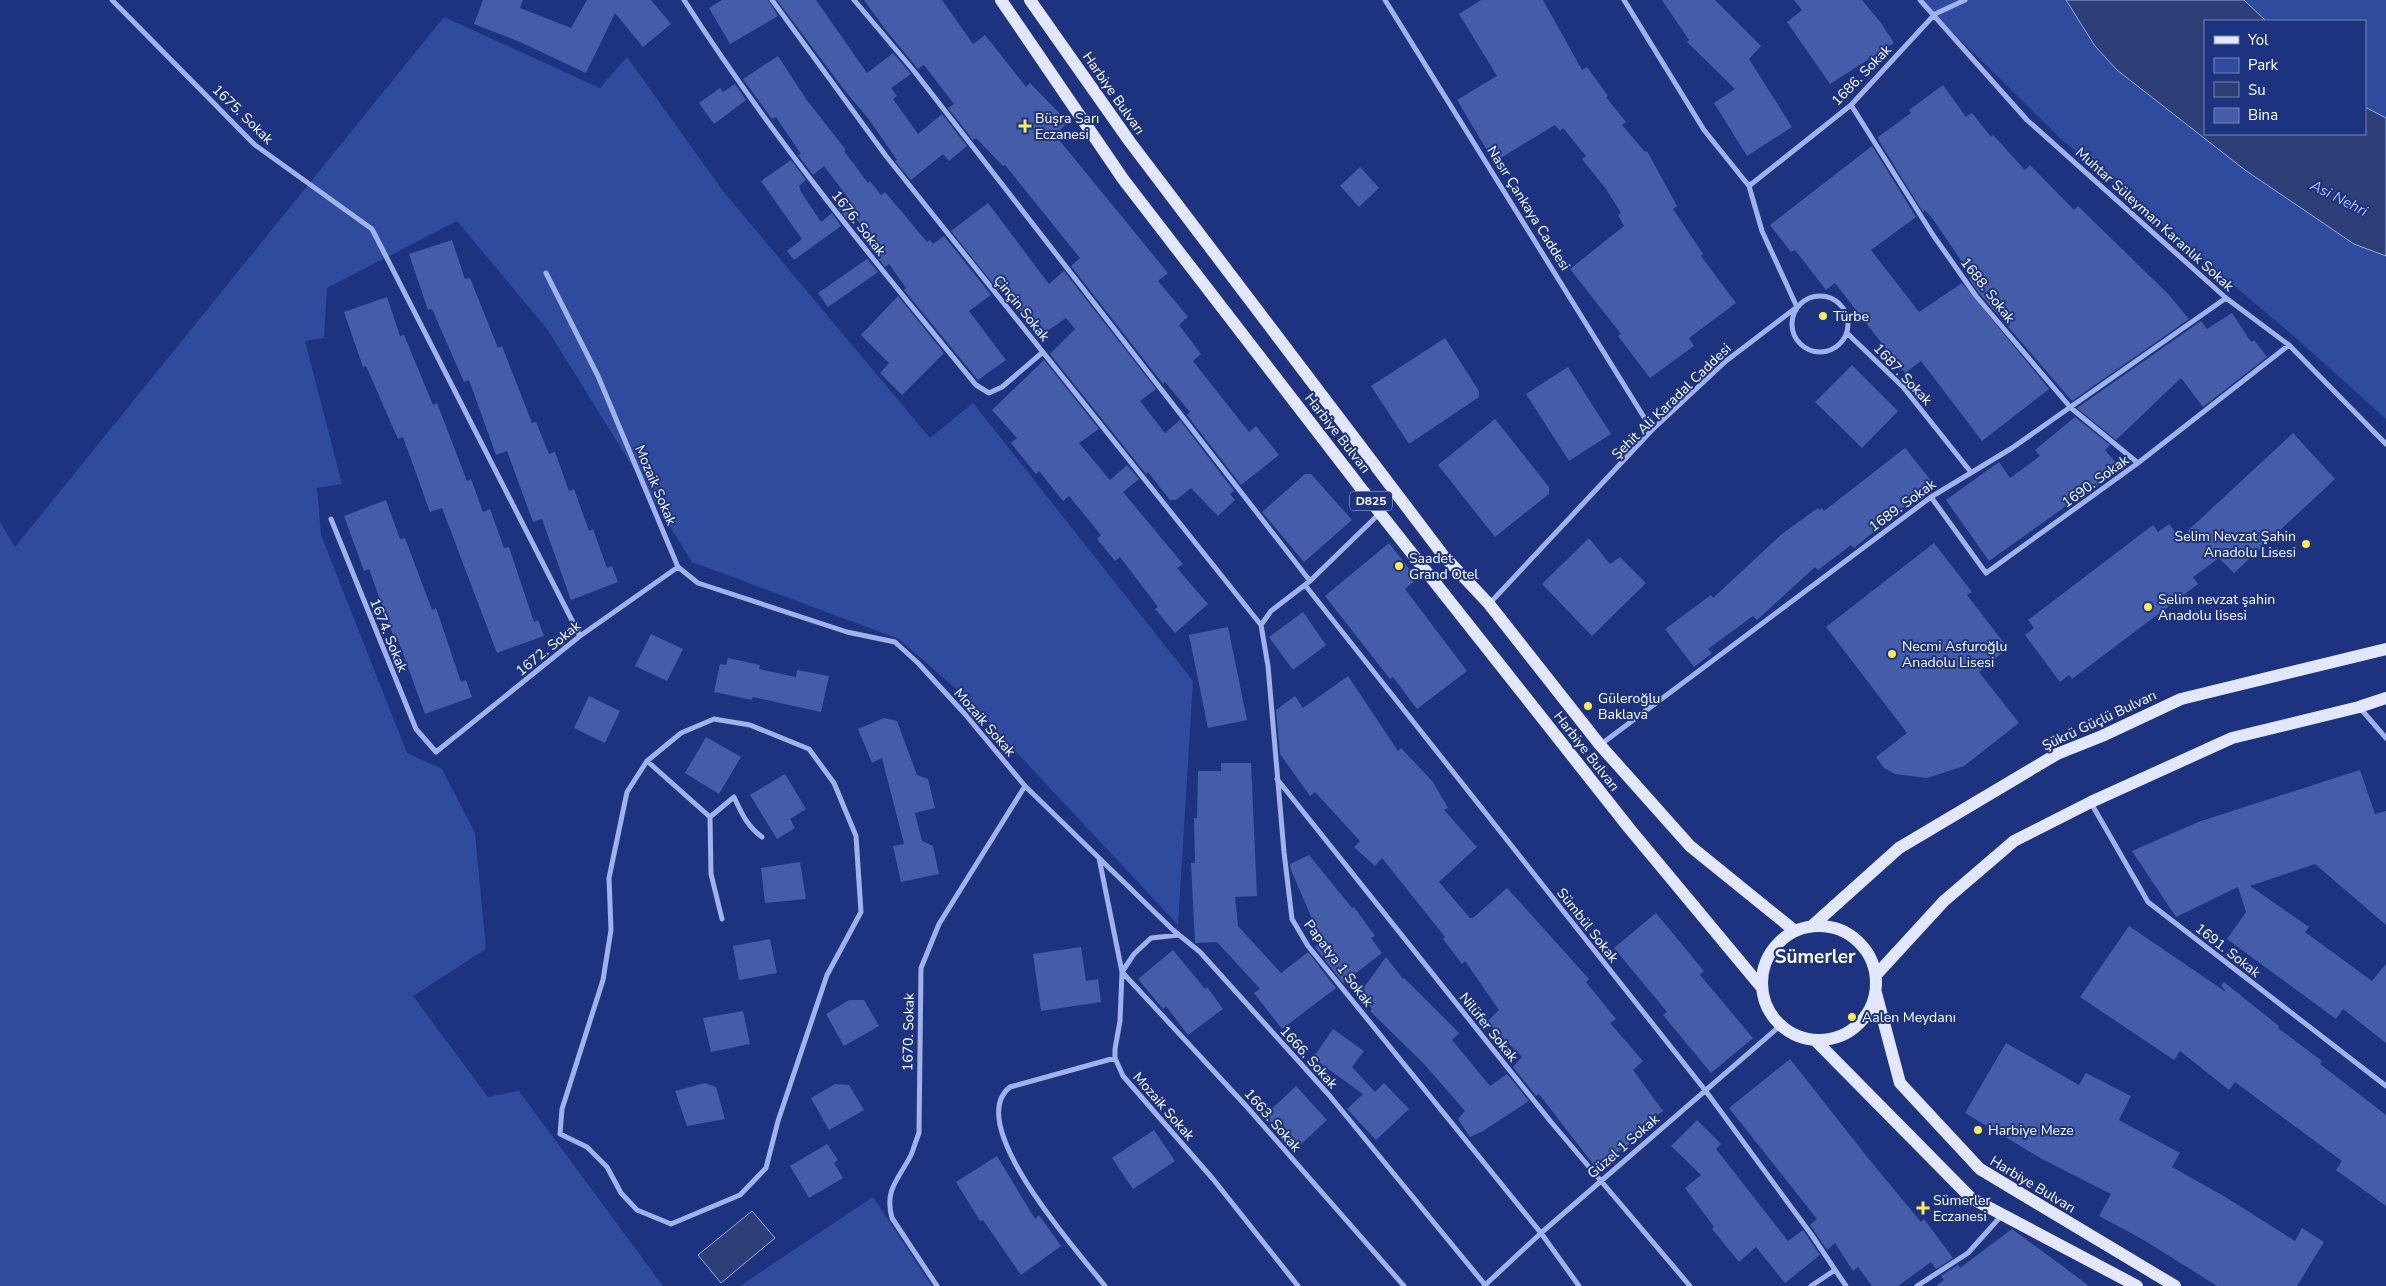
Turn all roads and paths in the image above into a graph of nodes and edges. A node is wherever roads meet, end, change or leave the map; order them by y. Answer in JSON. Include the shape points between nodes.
{"nodes":[{"id":1,"x":112,"y":0,"type":"edge"},
{"id":2,"x":684,"y":0,"type":"edge"},
{"id":3,"x":772,"y":0,"type":"edge"},
{"id":4,"x":854,"y":0,"type":"edge"},
{"id":5,"x":1001,"y":0,"type":"edge"},
{"id":6,"x":1030,"y":0,"type":"edge"},
{"id":7,"x":1385,"y":0,"type":"edge"},
{"id":8,"x":1624,"y":0,"type":"edge"},
{"id":9,"x":1920,"y":0,"type":"edge"},
{"id":10,"x":1965,"y":0,"type":"edge"},
{"id":11,"x":1934,"y":14,"type":"junction"},
{"id":12,"x":1851,"y":105,"type":"junction"},
{"id":13,"x":1748,"y":186,"type":"junction"},
{"id":14,"x":546,"y":273,"type":"dead end"},
{"id":15,"x":2226,"y":298,"type":"junction"},
{"id":16,"x":1797,"y":307,"type":"junction"},
{"id":17,"x":1847,"y":333,"type":"junction"},
{"id":18,"x":2289,"y":345,"type":"junction"},
{"id":19,"x":1042,"y":352,"type":"junction"},
{"id":20,"x":2071,"y":408,"type":"junction"},
{"id":21,"x":1652,"y":430,"type":"junction"},
{"id":22,"x":2386,"y":444,"type":"edge"},
{"id":23,"x":2138,"y":463,"type":"junction"},
{"id":24,"x":1970,"y":472,"type":"junction"},
{"id":25,"x":1931,"y":497,"type":"junction"},
{"id":26,"x":1380,"y":513,"type":"junction"},
{"id":27,"x":331,"y":519,"type":"dead end"},
{"id":28,"x":678,"y":567,"type":"junction"},
{"id":29,"x":1307,"y":583,"type":"junction"},
{"id":30,"x":1489,"y":604,"type":"junction"},
{"id":31,"x":1262,"y":624,"type":"junction"},
{"id":32,"x":580,"y":636,"type":"junction"},
{"id":33,"x":2386,"y":649,"type":"edge"},
{"id":34,"x":2386,"y":698,"type":"edge"},
{"id":35,"x":2359,"y":707,"type":"junction"},
{"id":36,"x":2386,"y":738,"type":"edge"},
{"id":37,"x":1600,"y":745,"type":"junction"},
{"id":38,"x":436,"y":752,"type":"joint"},
{"id":39,"x":647,"y":761,"type":"junction"},
{"id":40,"x":1277,"y":778,"type":"junction"},
{"id":41,"x":1025,"y":786,"type":"junction"},
{"id":42,"x":2091,"y":802,"type":"junction"},
{"id":43,"x":710,"y":817,"type":"junction"},
{"id":44,"x":762,"y":837,"type":"dead end"},
{"id":45,"x":1099,"y":858,"type":"junction"},
{"id":46,"x":722,"y":919,"type":"dead end"},
{"id":47,"x":1812,"y":926,"type":"junction"},
{"id":48,"x":1795,"y":931,"type":"junction"},
{"id":49,"x":1179,"y":935,"type":"junction"},
{"id":50,"x":1122,"y":972,"type":"junction"},
{"id":51,"x":1876,"y":975,"type":"junction"},
{"id":52,"x":1762,"y":988,"type":"junction"},
{"id":53,"x":1876,"y":993,"type":"junction"},
{"id":54,"x":1780,"y":1026,"type":"junction"},
{"id":55,"x":1816,"y":1041,"type":"junction"},
{"id":56,"x":1115,"y":1058,"type":"junction"},
{"id":57,"x":2386,"y":1086,"type":"edge"},
{"id":58,"x":1705,"y":1090,"type":"junction"},
{"id":59,"x":1600,"y":1181,"type":"junction"},
{"id":60,"x":2002,"y":1214,"type":"junction"},
{"id":61,"x":1541,"y":1232,"type":"junction"},
{"id":62,"x":1835,"y":1270,"type":"junction"},
{"id":63,"x":1485,"y":1285,"type":"edge"},
{"id":64,"x":937,"y":1286,"type":"edge"},
{"id":65,"x":1105,"y":1286,"type":"edge"},
{"id":66,"x":1298,"y":1286,"type":"edge"},
{"id":67,"x":1404,"y":1286,"type":"edge"},
{"id":68,"x":1579,"y":1286,"type":"edge"},
{"id":69,"x":1690,"y":1286,"type":"edge"},
{"id":70,"x":1811,"y":1286,"type":"edge"},
{"id":71,"x":1846,"y":1286,"type":"edge"},
{"id":72,"x":1917,"y":1286,"type":"edge"},
{"id":73,"x":2137,"y":1286,"type":"edge"},
{"id":74,"x":2175,"y":1286,"type":"edge"}],
"edges":[{"from":1,"to":32,"type":"street","name":"1675. Sokak","via":[[255,145],[372,229]]},
{"from":2,"to":19,"type":"street","name":"1676. Sokak","via":[[777,135],[852,235],[976,385],[989,393],[1002,387]]},
{"from":3,"to":19,"type":"street","name":"Çinçin Sokak","via":[[886,156]]},
{"from":4,"to":29,"type":"street","name":"Sümbül Sokak","via":[[914,71]]},
{"from":5,"to":26,"type":"main road","name":"Harbiye Bulvarı","number":"D825","via":[[1123,179]]},
{"from":6,"to":30,"type":"main road","name":"Harbiye Bulvarı","number":"D825","via":[[1130,142],[1443,555]]},
{"from":7,"to":21,"type":"street","name":"Nasır Çankaya Caddesi"},
{"from":8,"to":13,"type":"street","via":[[1704,130]]},
{"from":9,"to":11,"type":"street","name":"Muhtar Süleyman Karanlık Sokak"},
{"from":10,"to":11,"type":"street","name":"1686. Sokak"},
{"from":11,"to":12,"type":"street","name":"1686. Sokak"},
{"from":11,"to":15,"type":"street","name":"Muhtar Süleyman Karanlık Sokak","via":[[2027,120]]},
{"from":12,"to":13,"type":"street","name":"1686. Sokak"},
{"from":12,"to":20,"type":"street","name":"1688. Sokak","via":[[1933,235],[1976,296]]},
{"from":13,"to":16,"type":"street","via":[[1762,230]]},
{"from":14,"to":28,"type":"street","name":"Mozaik Sokak","via":[[598,376]]},
{"from":15,"to":18,"type":"street","name":"Muhtar Süleyman Karanlık Sokak"},
{"from":15,"to":20,"type":"street","name":"1689. Sokak"},
{"from":16,"to":17,"type":"street","via":[[1812,297],[1829,297],[1837,301],[1847,316]]},
{"from":16,"to":17,"type":"street","via":[[1791,325],[1794,335],[1806,349],[1826,352],[1842,342]]},
{"from":16,"to":21,"type":"street","name":"Şehit Ali Karadal Caddesi","via":[[1726,361]]},
{"from":17,"to":24,"type":"street","name":"1687. Sokak","via":[[1903,387]]},
{"from":18,"to":22,"type":"street","name":"Muhtar Süleyman Karanlık Sokak"},
{"from":18,"to":23,"type":"street","name":"1690. Sokak"},
{"from":19,"to":31,"type":"street","name":"Çinçin Sokak"},
{"from":20,"to":23,"type":"street","name":"1688. Sokak"},
{"from":20,"to":24,"type":"street","name":"1689. Sokak"},
{"from":21,"to":30,"type":"street","name":"Şehit Ali Karadal Caddesi"},
{"from":23,"to":25,"type":"street","name":"1690. Sokak","via":[[1986,573]]},
{"from":24,"to":25,"type":"street","name":"1689. Sokak"},
{"from":25,"to":37,"type":"street","name":"1689. Sokak"},
{"from":26,"to":29,"type":"street"},
{"from":26,"to":52,"type":"main road","name":"Harbiye Bulvarı","number":"D825","via":[[1629,828]]},
{"from":27,"to":38,"type":"street","name":"1674. Sokak","via":[[416,729]]},
{"from":28,"to":32,"type":"street","name":"1672. Sokak"},
{"from":28,"to":41,"type":"street","name":"Mozaik Sokak","via":[[698,582],[847,632],[895,642],[964,713]]},
{"from":29,"to":31,"type":"street","via":[[1271,611]]},
{"from":29,"to":58,"type":"street","name":"Sümbül Sokak"},
{"from":30,"to":37,"type":"main road","name":"Harbiye Bulvarı","number":"D825"},
{"from":31,"to":40,"type":"street","name":"Papatya 1 Sokak"},
{"from":32,"to":38,"type":"street","name":"1672. Sokak"},
{"from":33,"to":47,"type":"main road","name":"Şükrü Güçlü Bulvarı","via":[[2181,699],[2057,754],[1899,848]]},
{"from":34,"to":35,"type":"main road"},
{"from":35,"to":36,"type":"street"},
{"from":35,"to":42,"type":"main road","via":[[2232,738]]},
{"from":37,"to":48,"type":"main road","name":"Harbiye Bulvarı","number":"D825","via":[[1690,846]]},
{"from":39,"to":39,"type":"street","via":[[681,733],[714,719],[750,725],[810,749],[834,783],[856,836],[861,912],[827,976],[778,1121],[766,1168],[740,1195],[671,1224],[637,1210],[587,1147],[560,1134],[562,1109],[603,980],[611,930],[609,878],[622,811],[627,792]]},
{"from":39,"to":43,"type":"street"},
{"from":40,"to":59,"type":"street","name":"Nilüfer Sokak"},
{"from":40,"to":61,"type":"street","name":"Papatya 1 Sokak","via":[[1292,918],[1314,953]]},
{"from":41,"to":45,"type":"street","name":"Mozaik Sokak"},
{"from":41,"to":64,"type":"street","name":"1670. Sokak","via":[[939,924],[921,968],[919,1132],[912,1154],[889,1195],[889,1208],[892,1218]]},
{"from":42,"to":51,"type":"main road","via":[[2014,841],[1944,901]]},
{"from":42,"to":57,"type":"street","name":"1691. Sokak","via":[[2148,902]]},
{"from":43,"to":44,"type":"street","via":[[734,797],[751,830]]},
{"from":43,"to":46,"type":"street","via":[[711,874]]},
{"from":45,"to":49,"type":"street","name":"1666. Sokak"},
{"from":45,"to":50,"type":"street"},
{"from":47,"to":48,"type":"main road","name":"Harbiye Bulvarı"},
{"from":47,"to":51,"type":"main road","name":"Harbiye Bulvarı","via":[[1830,927],[1847,933],[1871,958]]},
{"from":48,"to":52,"type":"main road","name":"Harbiye Bulvarı","via":[[1770,954]]},
{"from":49,"to":50,"type":"street","via":[[1151,938],[1134,954]]},
{"from":49,"to":63,"type":"street","name":"1666. Sokak","via":[[1200,952],[1329,1095]]},
{"from":50,"to":56,"type":"street"},
{"from":50,"to":67,"type":"street","name":"1663. Sokak","via":[[1248,1107]]},
{"from":51,"to":53,"type":"main road","name":"Harbiye Bulvarı"},
{"from":52,"to":54,"type":"main road","name":"Harbiye Bulvarı","via":[[1771,1015]]},
{"from":53,"to":55,"type":"main road","name":"Harbiye Bulvarı","via":[[1871,1009],[1861,1023],[1833,1039]]},
{"from":53,"to":74,"type":"main road","name":"Harbiye Bulvarı","via":[[1900,1083],[1980,1169]]},
{"from":54,"to":55,"type":"main road","name":"Harbiye Bulvarı","via":[[1791,1034]]},
{"from":54,"to":58,"type":"street","name":"Güzel 1 Sokak"},
{"from":55,"to":60,"type":"main road","name":"Harbiye Bulvarı","via":[[1972,1198]]},
{"from":56,"to":65,"type":"street","via":[[1010,1087],[1002,1096],[999,1108],[1003,1135],[1017,1169]]},
{"from":56,"to":66,"type":"street","name":"Mozaik Sokak","via":[[1123,1076],[1213,1179]]},
{"from":58,"to":59,"type":"street","name":"Güzel 1 Sokak"},
{"from":58,"to":62,"type":"street","name":"Sümbül Sokak"},
{"from":59,"to":61,"type":"street","name":"Güzel 1 Sokak"},
{"from":59,"to":69,"type":"street","name":"Nilüfer Sokak"},
{"from":60,"to":72,"type":"street","via":[[1968,1253]]},
{"from":60,"to":73,"type":"main road","name":"Harbiye Bulvarı"},
{"from":61,"to":63,"type":"street","name":"Güzel 1 Sokak"},
{"from":61,"to":68,"type":"street","name":"Papatya 1 Sokak"},
{"from":62,"to":70,"type":"street"},
{"from":62,"to":71,"type":"street","name":"Sümbül Sokak"}]}
